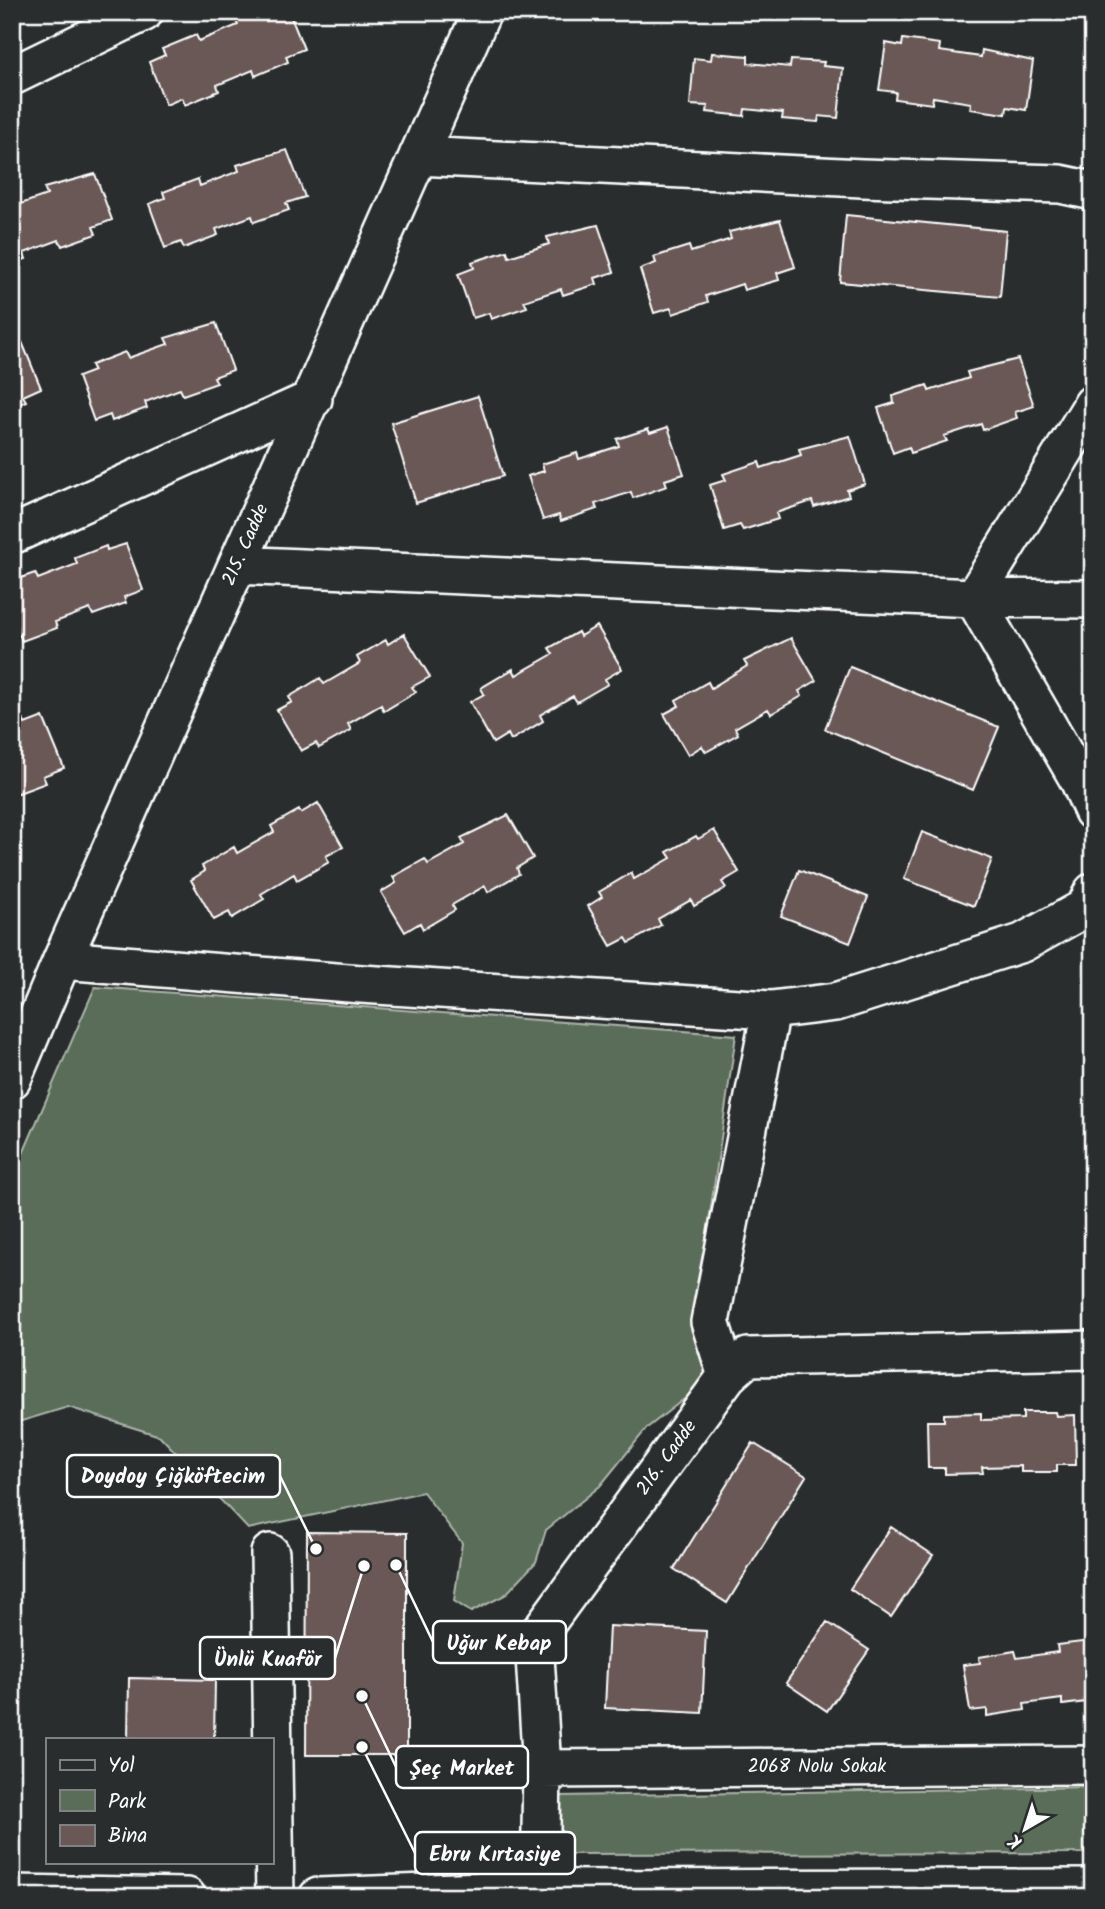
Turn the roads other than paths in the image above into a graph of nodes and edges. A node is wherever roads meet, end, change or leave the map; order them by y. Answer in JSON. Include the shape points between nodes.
{"nodes":[{"id":1,"x":144,"y":12,"type":"edge"},
{"id":2,"x":472,"y":15,"type":"edge"},
{"id":3,"x":12,"y":76,"type":"edge"},
{"id":4,"x":418,"y":156,"type":"junction"},
{"id":5,"x":1093,"y":191,"type":"edge"},
{"id":6,"x":313,"y":399,"type":"junction"},
{"id":7,"x":1093,"y":404,"type":"edge"},
{"id":8,"x":12,"y":535,"type":"edge"},
{"id":9,"x":237,"y":565,"type":"junction"},
{"id":10,"x":974,"y":598,"type":"junction"},
{"id":11,"x":1093,"y":599,"type":"edge"},
{"id":12,"x":1093,"y":811,"type":"edge"},
{"id":13,"x":1093,"y":892,"type":"edge"},
{"id":14,"x":62,"y":960,"type":"junction"},
{"id":15,"x":771,"y":1010,"type":"junction"},
{"id":16,"x":27,"y":1012,"type":"edge"},
{"id":17,"x":12,"y":1079,"type":"edge"},
{"id":18,"x":1093,"y":1350,"type":"edge"},
{"id":19,"x":727,"y":1376,"type":"junction"},
{"id":20,"x":270,"y":1553,"type":"dead end"},
{"id":21,"x":273,"y":1738,"type":"edge"},
{"id":22,"x":273,"y":1759,"type":"edge"},
{"id":23,"x":1093,"y":1765,"type":"edge"},
{"id":24,"x":542,"y":1769,"type":"junction"},
{"id":25,"x":1093,"y":1888,"type":"edge"},
{"id":26,"x":540,"y":1889,"type":"junction"},
{"id":27,"x":12,"y":1894,"type":"edge"},
{"id":28,"x":187,"y":1897,"type":"edge"},
{"id":29,"x":275,"y":1897,"type":"edge"},
{"id":30,"x":318,"y":1897,"type":"edge"}],
"edges":[{"from":1,"to":3,"type":"street"},
{"from":2,"to":4,"type":"street","name":"215. Cadde"},
{"from":4,"to":5,"type":"street","via":[[1060,184]]},
{"from":4,"to":6,"type":"street","name":"215. Cadde"},
{"from":6,"to":8,"type":"street"},
{"from":6,"to":9,"type":"street","name":"215. Cadde"},
{"from":7,"to":10,"type":"street"},
{"from":9,"to":10,"type":"street"},
{"from":9,"to":14,"type":"street","name":"215. Cadde"},
{"from":10,"to":11,"type":"street"},
{"from":10,"to":12,"type":"street"},
{"from":13,"to":15,"type":"street","via":[[1085,908],[1022,943],[836,1002]]},
{"from":14,"to":15,"type":"street"},
{"from":14,"to":16,"type":"street","name":"215. Cadde"},
{"from":15,"to":19,"type":"street","via":[[710,1322]]},
{"from":16,"to":17,"type":"street","name":"215. Cadde"},
{"from":18,"to":19,"type":"street","name":"216. Cadde","via":[[748,1357]]},
{"from":19,"to":24,"type":"street","name":"216. Cadde","via":[[534,1640]]},
{"from":20,"to":21,"type":"street"},
{"from":22,"to":29,"type":"street"},
{"from":23,"to":24,"type":"street","name":"2068 Nolu Sokak"},
{"from":24,"to":26,"type":"street","name":"216. Cadde"},
{"from":25,"to":26,"type":"street"},
{"from":26,"to":30,"type":"street"},
{"from":27,"to":28,"type":"street"}]}
